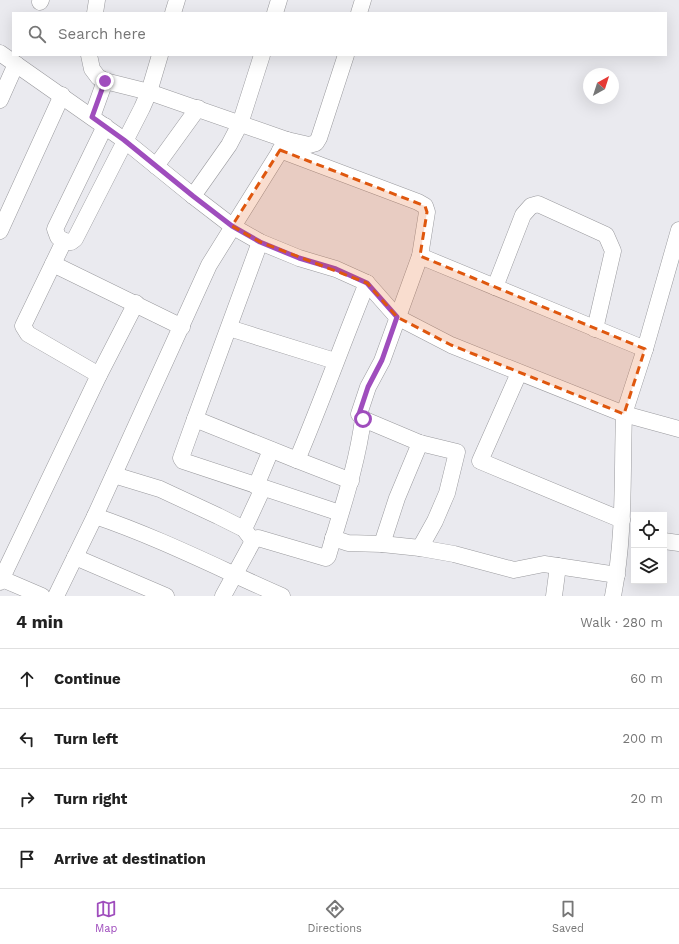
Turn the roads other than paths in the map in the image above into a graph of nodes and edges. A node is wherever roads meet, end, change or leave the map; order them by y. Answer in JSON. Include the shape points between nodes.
{"nodes":[{"id":1,"x":97,"y":0,"type":"edge"},
{"id":2,"x":177,"y":0,"type":"edge"},
{"id":3,"x":279,"y":0,"type":"edge"},
{"id":4,"x":363,"y":0,"type":"edge"},
{"id":5,"x":95,"y":12,"type":"edge"},
{"id":6,"x":173,"y":12,"type":"edge"},
{"id":7,"x":275,"y":12,"type":"edge"},
{"id":8,"x":359,"y":12,"type":"edge"},
{"id":9,"x":0,"y":53,"type":"edge"},
{"id":10,"x":89,"y":56,"type":"edge"},
{"id":11,"x":160,"y":56,"type":"edge"},
{"id":12,"x":262,"y":56,"type":"edge"},
{"id":13,"x":346,"y":56,"type":"edge"},
{"id":14,"x":16,"y":64,"type":"junction"},
{"id":15,"x":105,"y":81,"type":"junction"},
{"id":16,"x":149,"y":92,"type":"junction"},
{"id":17,"x":62,"y":95,"type":"junction"},
{"id":18,"x":0,"y":100,"type":"edge"},
{"id":19,"x":198,"y":108,"type":"junction"},
{"id":20,"x":98,"y":122,"type":"junction"},
{"id":21,"x":240,"y":124,"type":"junction"},
{"id":22,"x":124,"y":140,"type":"junction"},
{"id":23,"x":284,"y":145,"type":"junction"},
{"id":24,"x":156,"y":166,"type":"junction"},
{"id":25,"x":193,"y":196,"type":"junction"},
{"id":26,"x":232,"y":226,"type":"junction"},
{"id":27,"x":679,"y":230,"type":"edge"},
{"id":28,"x":0,"y":231,"type":"edge"},
{"id":29,"x":64,"y":241,"type":"junction"},
{"id":30,"x":260,"y":242,"type":"junction"},
{"id":31,"x":420,"y":256,"type":"junction"},
{"id":32,"x":53,"y":264,"type":"junction"},
{"id":33,"x":674,"y":266,"type":"edge"},
{"id":34,"x":367,"y":283,"type":"junction"},
{"id":35,"x":495,"y":287,"type":"junction"},
{"id":36,"x":136,"y":303,"type":"junction"},
{"id":37,"x":397,"y":317,"type":"junction"},
{"id":38,"x":182,"y":327,"type":"junction"},
{"id":39,"x":229,"y":328,"type":"junction"},
{"id":40,"x":595,"y":329,"type":"junction"},
{"id":41,"x":645,"y":349,"type":"junction"},
{"id":42,"x":335,"y":361,"type":"junction"},
{"id":43,"x":519,"y":373,"type":"junction"},
{"id":44,"x":99,"y":375,"type":"junction"},
{"id":45,"x":624,"y":414,"type":"junction"},
{"id":46,"x":195,"y":418,"type":"junction"},
{"id":47,"x":363,"y":419,"type":"junction"},
{"id":48,"x":679,"y":429,"type":"edge"},
{"id":49,"x":420,"y":443,"type":"junction"},
{"id":50,"x":271,"y":450,"type":"junction"},
{"id":51,"x":457,"y":452,"type":"junction"},
{"id":52,"x":297,"y":460,"type":"junction"},
{"id":53,"x":480,"y":461,"type":"junction"},
{"id":54,"x":114,"y":475,"type":"junction"},
{"id":55,"x":351,"y":481,"type":"junction"},
{"id":56,"x":260,"y":487,"type":"junction"},
{"id":57,"x":340,"y":513,"type":"junction"},
{"id":58,"x":95,"y":516,"type":"junction"},
{"id":59,"x":626,"y":531,"type":"edge"},
{"id":60,"x":249,"y":535,"type":"junction"},
{"id":61,"x":333,"y":538,"type":"junction"},
{"id":62,"x":667,"y":541,"type":"edge"},
{"id":63,"x":679,"y":543,"type":"edge"},
{"id":64,"x":382,"y":544,"type":"junction"},
{"id":65,"x":420,"y":548,"type":"junction"},
{"id":66,"x":75,"y":557,"type":"junction"},
{"id":67,"x":558,"y":566,"type":"junction"},
{"id":68,"x":235,"y":575,"type":"junction"},
{"id":69,"x":617,"y":575,"type":"junction"},
{"id":70,"x":1,"y":580,"type":"edge"},
{"id":71,"x":42,"y":596,"type":"edge"},
{"id":72,"x":56,"y":596,"type":"edge"},
{"id":73,"x":166,"y":596,"type":"edge"},
{"id":74,"x":224,"y":596,"type":"edge"},
{"id":75,"x":282,"y":596,"type":"edge"},
{"id":76,"x":554,"y":596,"type":"edge"},
{"id":77,"x":613,"y":596,"type":"edge"}],
"edges":[{"from":1,"to":5,"type":"street"},
{"from":2,"to":6,"type":"street"},
{"from":3,"to":7,"type":"street"},
{"from":4,"to":8,"type":"street"},
{"from":9,"to":14,"type":"street"},
{"from":10,"to":15,"type":"street","via":[[92,69]]},
{"from":11,"to":16,"type":"street"},
{"from":12,"to":21,"type":"street"},
{"from":13,"to":23,"type":"street","via":[[316,143]]},
{"from":14,"to":17,"type":"street"},
{"from":14,"to":18,"type":"street"},
{"from":15,"to":16,"type":"street"},
{"from":15,"to":20,"type":"street"},
{"from":16,"to":19,"type":"street"},
{"from":16,"to":22,"type":"street"},
{"from":17,"to":20,"type":"street"},
{"from":17,"to":28,"type":"street"},
{"from":19,"to":21,"type":"street"},
{"from":19,"to":24,"type":"street"},
{"from":20,"to":22,"type":"street"},
{"from":20,"to":29,"type":"street","via":[[55,229],[58,237]]},
{"from":21,"to":23,"type":"street"},
{"from":21,"to":25,"type":"street","via":[[229,145]]},
{"from":22,"to":24,"type":"street"},
{"from":22,"to":29,"type":"street","via":[[75,239],[71,242]]},
{"from":23,"to":26,"type":"street"},
{"from":23,"to":31,"type":"street","via":[[425,206],[427,212]]},
{"from":24,"to":25,"type":"street"},
{"from":25,"to":26,"type":"street"},
{"from":26,"to":30,"type":"street"},
{"from":26,"to":38,"type":"street","via":[[209,265]]},
{"from":27,"to":33,"type":"street"},
{"from":29,"to":32,"type":"street"},
{"from":30,"to":34,"type":"street"},
{"from":30,"to":39,"type":"street"},
{"from":31,"to":35,"type":"street"},
{"from":31,"to":37,"type":"street"},
{"from":32,"to":36,"type":"street"},
{"from":32,"to":44,"type":"street","via":[[24,322],[25,330]]},
{"from":33,"to":41,"type":"street"},
{"from":34,"to":37,"type":"street"},
{"from":34,"to":42,"type":"street"},
{"from":35,"to":40,"type":"street"},
{"from":35,"to":40,"type":"street","via":[[523,215],[531,206],[538,204],[606,235],[609,239],[613,251]]},
{"from":36,"to":38,"type":"street"},
{"from":36,"to":44,"type":"street"},
{"from":37,"to":43,"type":"street","via":[[451,346]]},
{"from":37,"to":47,"type":"street","via":[[382,360],[368,387],[359,414]]},
{"from":38,"to":54,"type":"street"},
{"from":39,"to":42,"type":"street"},
{"from":39,"to":46,"type":"street"},
{"from":40,"to":41,"type":"street"},
{"from":41,"to":45,"type":"street"},
{"from":42,"to":52,"type":"street"},
{"from":43,"to":45,"type":"street"},
{"from":43,"to":53,"type":"street"},
{"from":44,"to":70,"type":"street"},
{"from":45,"to":48,"type":"street"},
{"from":45,"to":59,"type":"street"},
{"from":46,"to":50,"type":"street"},
{"from":46,"to":56,"type":"street","via":[[182,461]]},
{"from":47,"to":49,"type":"street"},
{"from":47,"to":55,"type":"street"},
{"from":49,"to":51,"type":"street"},
{"from":49,"to":64,"type":"street","via":[[397,498]]},
{"from":50,"to":52,"type":"street"},
{"from":50,"to":56,"type":"street"},
{"from":51,"to":53,"type":"street"},
{"from":51,"to":65,"type":"street","via":[[447,493]]},
{"from":52,"to":55,"type":"street"},
{"from":53,"to":59,"type":"street"},
{"from":54,"to":58,"type":"street"},
{"from":54,"to":60,"type":"street","via":[[160,489]]},
{"from":55,"to":57,"type":"street"},
{"from":56,"to":57,"type":"street"},
{"from":56,"to":60,"type":"street"},
{"from":57,"to":61,"type":"street"},
{"from":58,"to":66,"type":"street"},
{"from":58,"to":68,"type":"street","via":[[134,530]]},
{"from":59,"to":69,"type":"street"},
{"from":60,"to":61,"type":"street","via":[[326,558]]},
{"from":60,"to":68,"type":"street"},
{"from":61,"to":64,"type":"street","via":[[348,543]]},
{"from":62,"to":63,"type":"street"},
{"from":64,"to":65,"type":"street"},
{"from":65,"to":67,"type":"street","via":[[514,570],[544,564]]},
{"from":66,"to":72,"type":"street"},
{"from":66,"to":73,"type":"street"},
{"from":67,"to":69,"type":"street"},
{"from":67,"to":76,"type":"street"},
{"from":68,"to":74,"type":"street"},
{"from":68,"to":75,"type":"street"},
{"from":69,"to":77,"type":"street"},
{"from":70,"to":71,"type":"street"}]}
